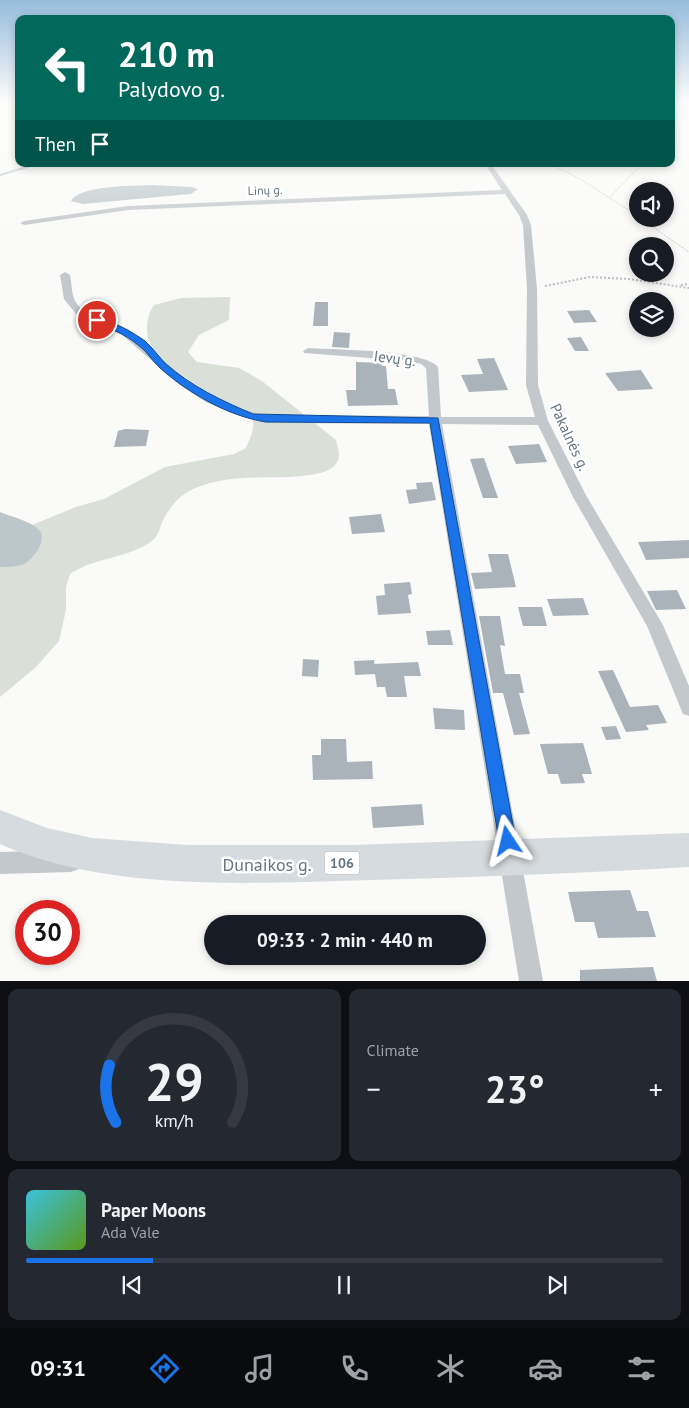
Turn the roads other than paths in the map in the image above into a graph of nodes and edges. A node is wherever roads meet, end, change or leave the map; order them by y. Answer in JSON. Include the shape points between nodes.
{"nodes":[{"id":1,"x":490,"y":167,"type":"edge"},
{"id":2,"x":507,"y":192,"type":"junction"},
{"id":3,"x":24,"y":223,"type":"dead end"},
{"id":4,"x":65,"y":275,"type":"dead end"},
{"id":5,"x":308,"y":351,"type":"dead end"},
{"id":6,"x":435,"y":420,"type":"junction"},
{"id":7,"x":542,"y":421,"type":"junction"},
{"id":8,"x":689,"y":708,"type":"edge"},
{"id":9,"x":0,"y":827,"type":"edge"},
{"id":10,"x":689,"y":850,"type":"edge"},
{"id":11,"x":511,"y":859,"type":"junction"},
{"id":12,"x":124,"y":860,"type":"junction"},
{"id":13,"x":0,"y":863,"type":"edge"},
{"id":14,"x":531,"y":980,"type":"edge"}],
"edges":[{"from":1,"to":2,"type":"street","name":"Pakalnės g."},
{"from":2,"to":3,"type":"street","name":"Linų g.","via":[[128,208]]},
{"from":2,"to":7,"type":"street","name":"Pakalnės g.","via":[[527,225],[532,289],[532,385]]},
{"from":4,"to":6,"type":"street","via":[[68,298],[75,307],[129,335],[191,386],[237,412],[266,418]]},
{"from":5,"to":6,"type":"street","name":"Ievų g.","via":[[425,362],[432,368]]},
{"from":6,"to":7,"type":"street"},
{"from":6,"to":11,"type":"street","name":"Ievų g."},
{"from":7,"to":8,"type":"street","name":"Pakalnės g.","via":[[580,497],[655,625]]},
{"from":9,"to":12,"type":"main road","name":"Dunaikos g.","number":"106","via":[[65,852]]},
{"from":10,"to":11,"type":"main road","name":"Dunaikos g.","number":"106"},
{"from":11,"to":12,"type":"main road","name":"Dunaikos g.","number":"106","via":[[246,865]]},
{"from":11,"to":14,"type":"street","name":"Ievų g."},
{"from":12,"to":13,"type":"street"}]}
